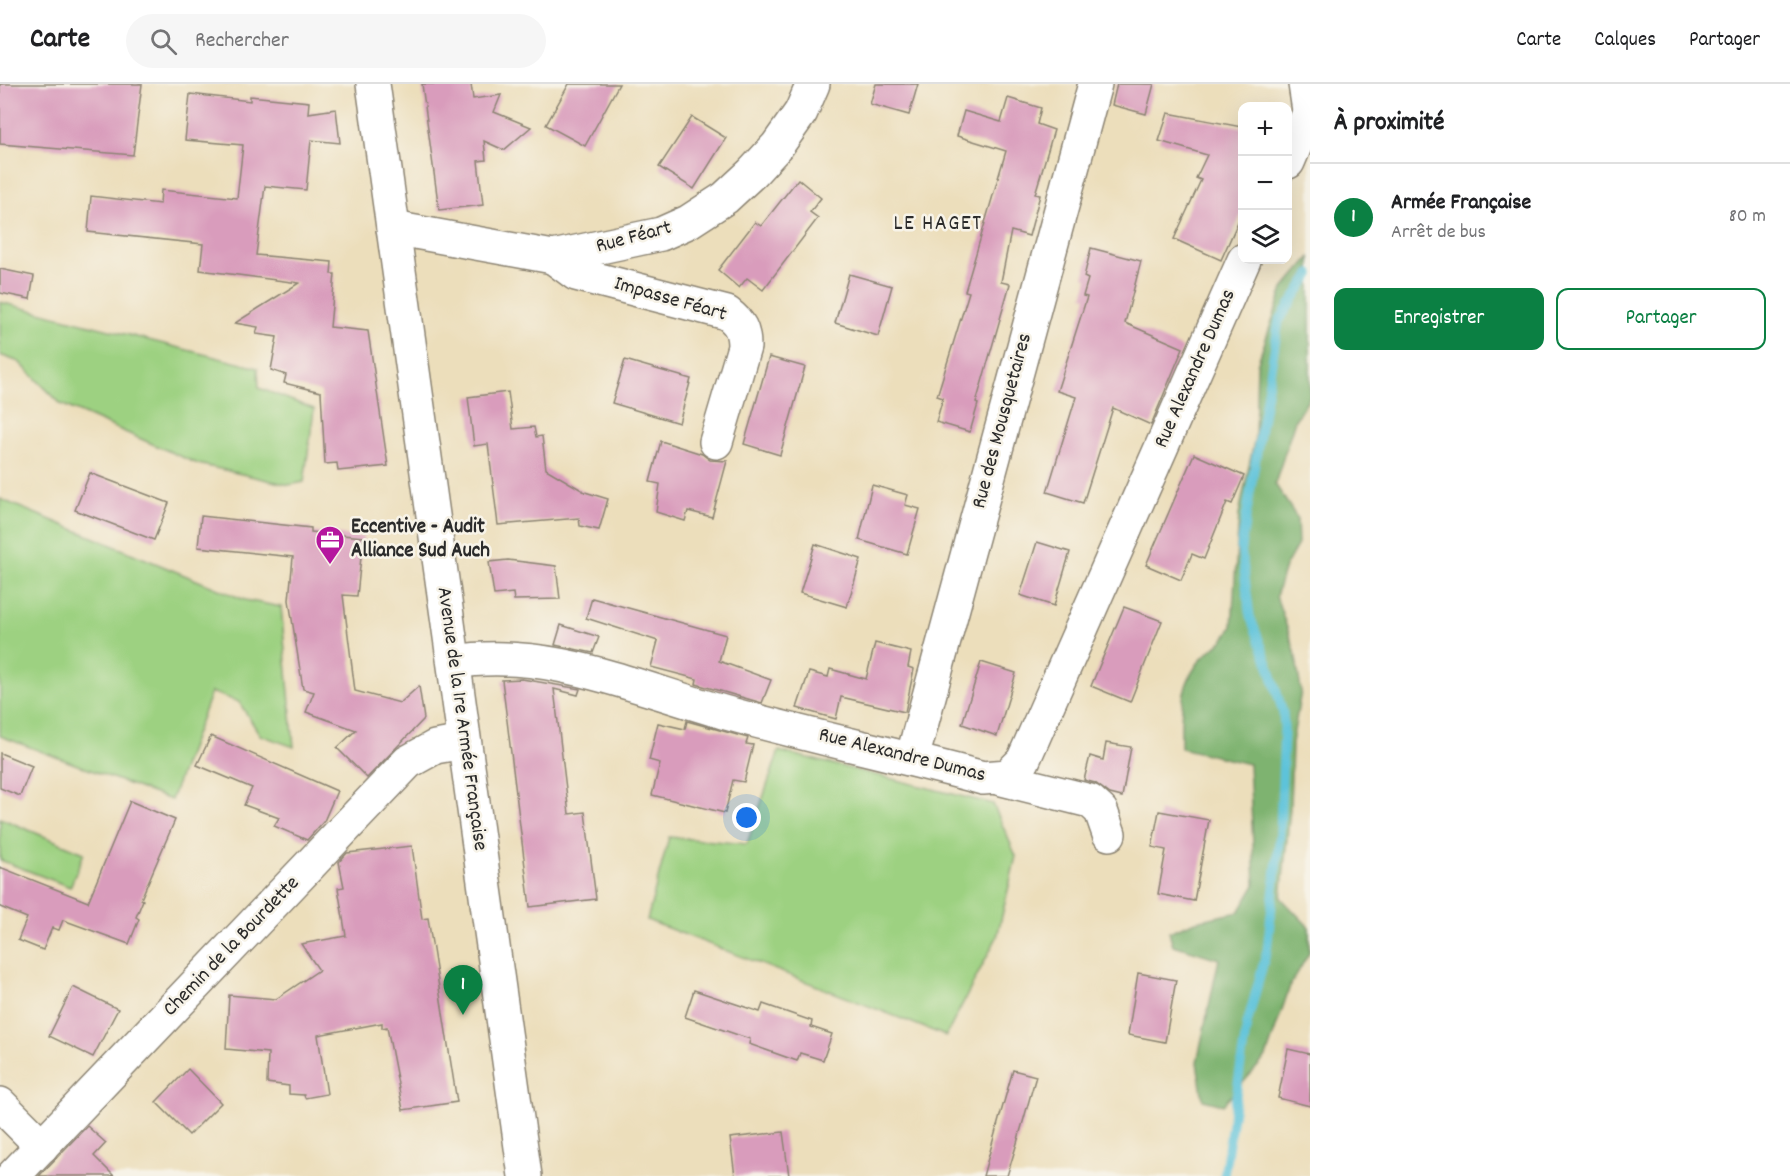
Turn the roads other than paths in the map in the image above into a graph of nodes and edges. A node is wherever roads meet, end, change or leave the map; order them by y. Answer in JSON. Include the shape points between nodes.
{"nodes":[{"id":1,"x":373,"y":84,"type":"edge"},
{"id":2,"x":813,"y":84,"type":"edge"},
{"id":3,"x":1095,"y":84,"type":"edge"},
{"id":4,"x":1308,"y":105,"type":"edge"},
{"id":5,"x":1289,"y":156,"type":"edge"},
{"id":6,"x":393,"y":228,"type":"junction"},
{"id":7,"x":553,"y":257,"type":"junction"},
{"id":8,"x":1242,"y":264,"type":"edge"},
{"id":9,"x":716,"y":441,"type":"dead end"},
{"id":10,"x":454,"y":662,"type":"junction"},
{"id":11,"x":464,"y":742,"type":"junction"},
{"id":12,"x":912,"y":759,"type":"junction"},
{"id":13,"x":998,"y":778,"type":"junction"},
{"id":14,"x":1109,"y":834,"type":"dead end"},
{"id":15,"x":0,"y":1104,"type":"edge"},
{"id":16,"x":42,"y":1146,"type":"junction"},
{"id":17,"x":20,"y":1174,"type":"edge"},
{"id":18,"x":525,"y":1176,"type":"edge"}],
"edges":[{"from":1,"to":6,"type":"street","name":"Avenue de la 1re Armée Française"},
{"from":2,"to":7,"type":"street","name":"Rue Féart","via":[[801,112],[777,146],[725,198],[688,222],[628,243]]},
{"from":3,"to":12,"type":"street","name":"Rue des Mousquetaires"},
{"from":4,"to":5,"type":"street"},
{"from":6,"to":7,"type":"street","name":"Rue Féart"},
{"from":6,"to":10,"type":"street","name":"Avenue de la 1re Armée Française"},
{"from":7,"to":9,"type":"street","name":"Impasse Féart","via":[[576,274],[727,313],[736,319],[744,331],[744,347]]},
{"from":8,"to":13,"type":"street","name":"Rue Alexandre Dumas","via":[[1023,760],[1008,776]]},
{"from":10,"to":11,"type":"street","name":"Avenue de la 1re Armée Française"},
{"from":10,"to":12,"type":"street","name":"Rue Alexandre Dumas","via":[[508,658],[565,664],[723,712]]},
{"from":11,"to":16,"type":"street","name":"Chemin de la Bourdette","via":[[435,747],[408,762]]},
{"from":11,"to":18,"type":"street","name":"Avenue de la 1re Armée Française"},
{"from":12,"to":13,"type":"street","name":"Rue Alexandre Dumas","via":[[983,778]]},
{"from":13,"to":14,"type":"street","via":[[1090,801],[1101,811]]},
{"from":15,"to":16,"type":"street"},
{"from":16,"to":17,"type":"street","name":"Chemin de la Bourdette"}]}
